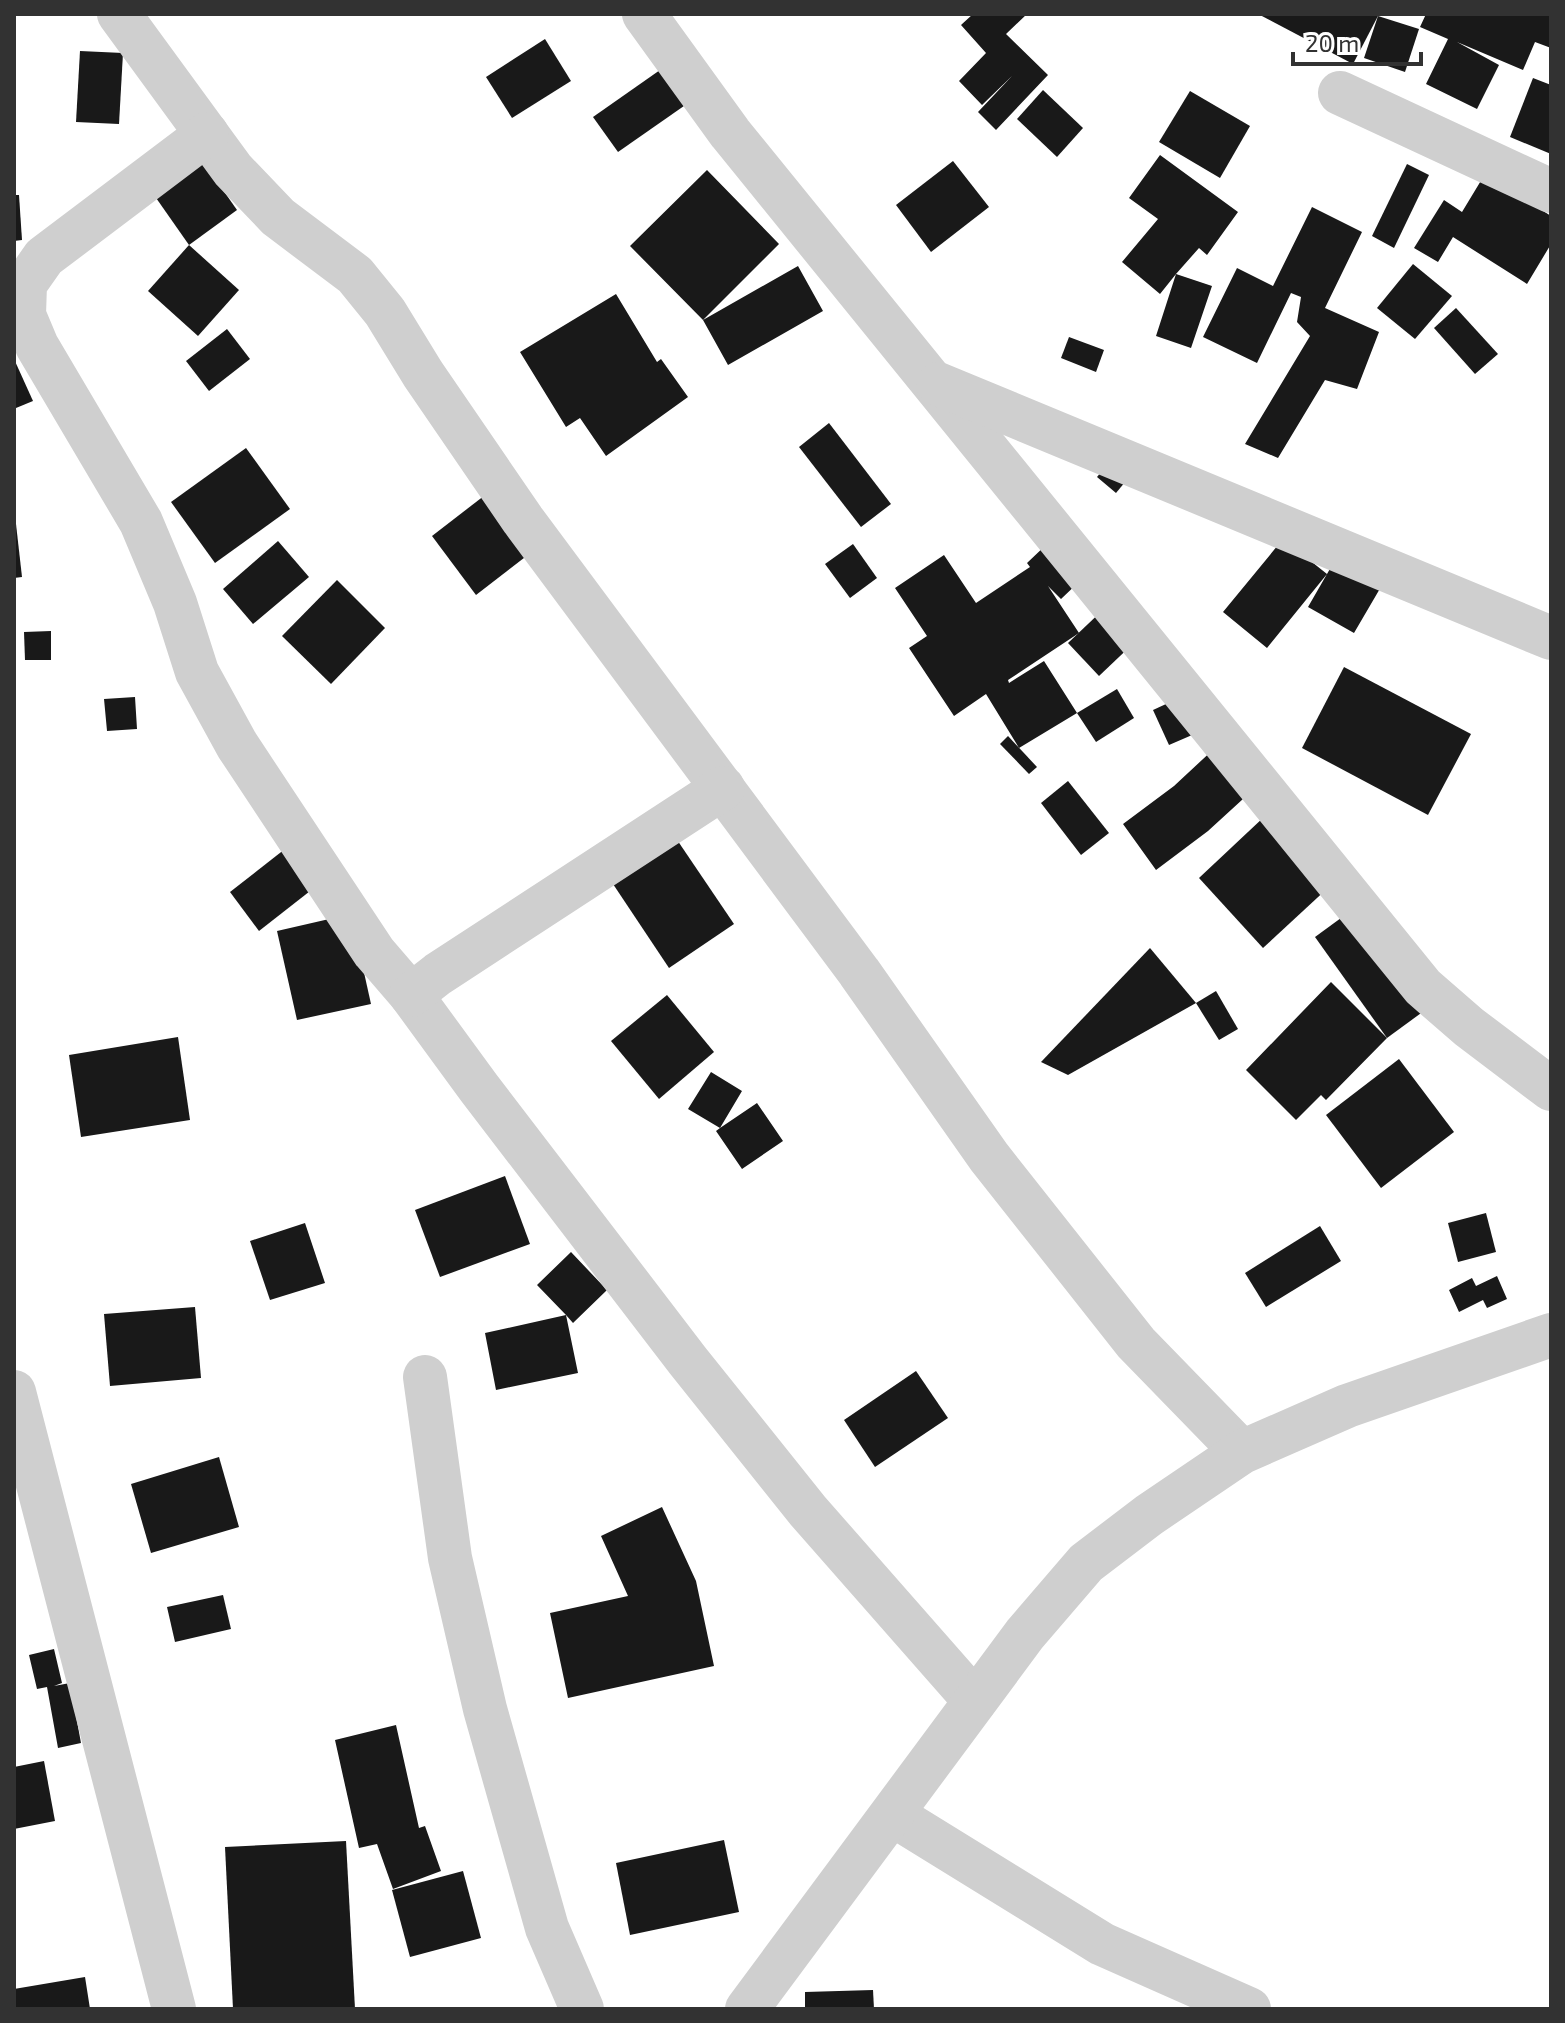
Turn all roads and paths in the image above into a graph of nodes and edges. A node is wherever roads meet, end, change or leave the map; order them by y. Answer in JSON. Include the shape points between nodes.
{"nodes":[{"id":1,"x":119,"y":14,"type":"edge"},
{"id":2,"x":644,"y":14,"type":"edge"},
{"id":3,"x":1340,"y":93,"type":"dead end"},
{"id":4,"x":207,"y":134,"type":"junction"},
{"id":5,"x":1551,"y":191,"type":"edge"},
{"id":6,"x":932,"y":382,"type":"junction"},
{"id":7,"x":1551,"y":638,"type":"edge"},
{"id":8,"x":723,"y":788,"type":"junction"},
{"id":9,"x":411,"y":995,"type":"junction"},
{"id":10,"x":1551,"y":1089,"type":"edge"},
{"id":11,"x":1551,"y":1335,"type":"edge"},
{"id":12,"x":425,"y":1377,"type":"dead end"},
{"id":13,"x":14,"y":1392,"type":"edge"},
{"id":14,"x":1242,"y":1452,"type":"junction"},
{"id":15,"x":975,"y":1701,"type":"junction"},
{"id":16,"x":893,"y":1815,"type":"junction"},
{"id":17,"x":174,"y":2009,"type":"edge"},
{"id":18,"x":582,"y":2009,"type":"edge"},
{"id":19,"x":747,"y":2009,"type":"edge"},
{"id":20,"x":1249,"y":2009,"type":"edge"}],
"edges":[{"from":1,"to":4,"type":"street"},
{"from":2,"to":6,"type":"street","via":[[730,133]]},
{"from":3,"to":5,"type":"street"},
{"from":4,"to":8,"type":"street","via":[[278,217],[355,275],[385,312],[523,520]]},
{"from":4,"to":9,"type":"street","via":[[44,257],[25,284],[24,315],[141,522],[197,672],[237,745],[374,952]]},
{"from":6,"to":7,"type":"street"},
{"from":6,"to":10,"type":"street","via":[[1423,987]]},
{"from":8,"to":9,"type":"street"},
{"from":8,"to":14,"type":"street","via":[[989,1157],[1136,1343]]},
{"from":9,"to":15,"type":"street","via":[[798,1498]]},
{"from":11,"to":14,"type":"street","via":[[1347,1406]]},
{"from":12,"to":18,"type":"street","via":[[450,1558],[485,1709],[547,1928]]},
{"from":13,"to":17,"type":"street"},
{"from":14,"to":15,"type":"street","via":[[1086,1563]]},
{"from":15,"to":16,"type":"street"},
{"from":16,"to":19,"type":"street"},
{"from":16,"to":20,"type":"street","via":[[1102,1944]]}]}
